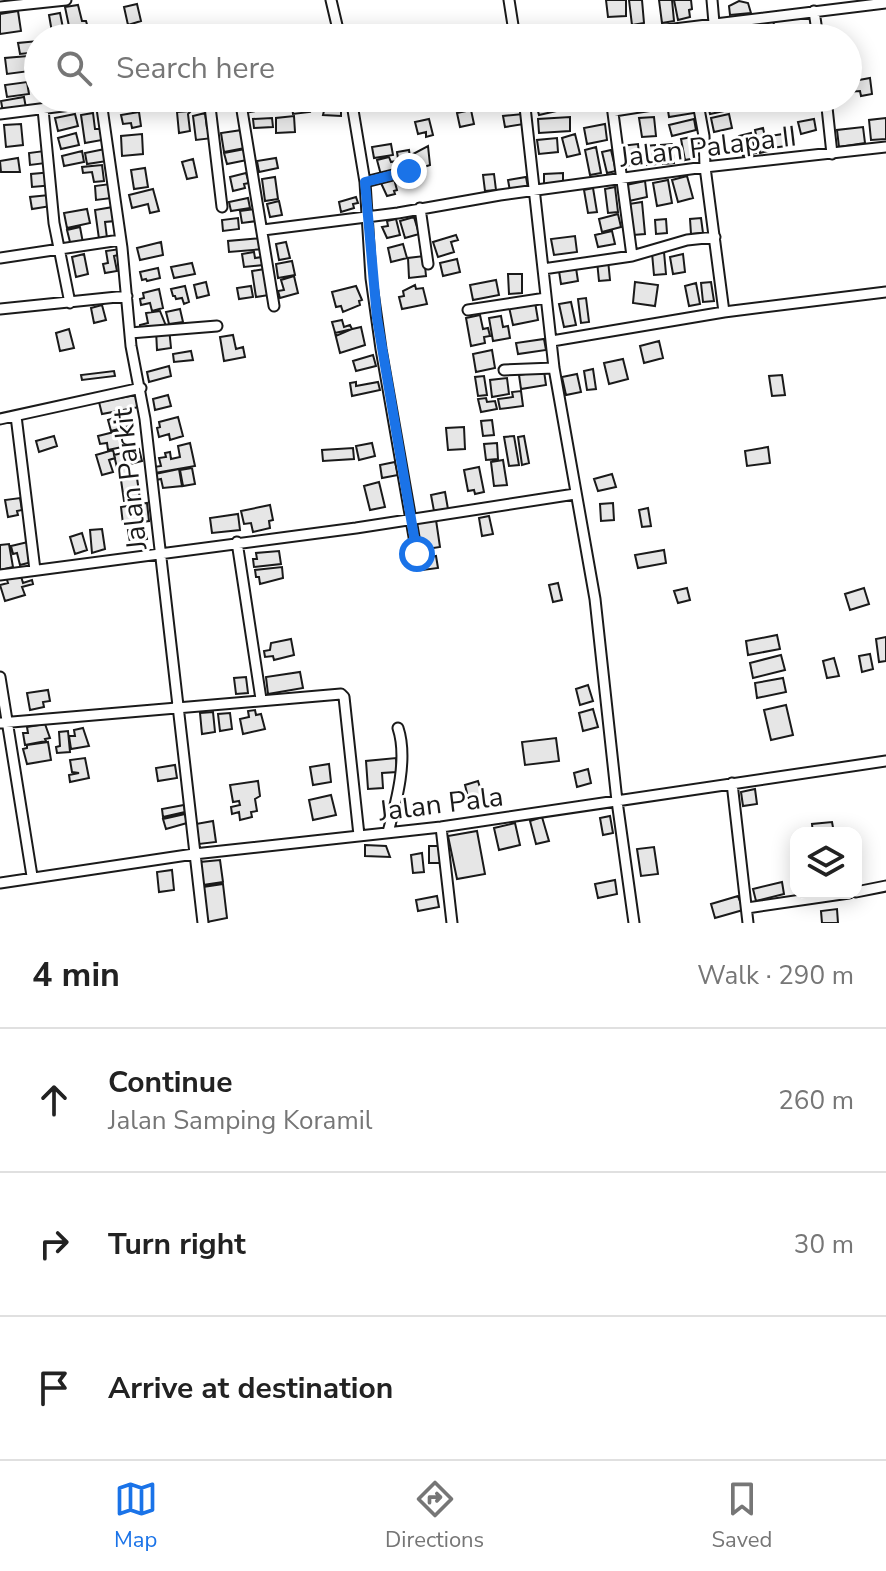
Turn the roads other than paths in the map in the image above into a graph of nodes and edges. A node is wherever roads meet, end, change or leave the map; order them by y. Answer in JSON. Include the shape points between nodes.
{"nodes":[{"id":1,"x":66,"y":0,"type":"edge"},
{"id":2,"x":331,"y":0,"type":"edge"},
{"id":3,"x":509,"y":0,"type":"edge"},
{"id":4,"x":712,"y":0,"type":"edge"},
{"id":5,"x":886,"y":3,"type":"edge"},
{"id":6,"x":0,"y":7,"type":"edge"},
{"id":7,"x":814,"y":11,"type":"junction"},
{"id":8,"x":714,"y":23,"type":"junction"},
{"id":9,"x":337,"y":24,"type":"edge"},
{"id":10,"x":513,"y":24,"type":"edge"},
{"id":11,"x":708,"y":24,"type":"edge"},
{"id":12,"x":816,"y":24,"type":"edge"},
{"id":13,"x":24,"y":111,"type":"edge"},
{"id":14,"x":43,"y":112,"type":"edge"},
{"id":15,"x":103,"y":112,"type":"edge"},
{"id":16,"x":211,"y":112,"type":"edge"},
{"id":17,"x":242,"y":112,"type":"edge"},
{"id":18,"x":353,"y":112,"type":"edge"},
{"id":19,"x":526,"y":112,"type":"edge"},
{"id":20,"x":614,"y":112,"type":"edge"},
{"id":21,"x":700,"y":112,"type":"edge"},
{"id":22,"x":828,"y":112,"type":"edge"},
{"id":23,"x":0,"y":114,"type":"edge"},
{"id":24,"x":886,"y":147,"type":"edge"},
{"id":25,"x":832,"y":154,"type":"junction"},
{"id":26,"x":705,"y":167,"type":"junction"},
{"id":27,"x":409,"y":171,"type":"dead end"},
{"id":28,"x":623,"y":180,"type":"junction"},
{"id":29,"x":365,"y":182,"type":"junction"},
{"id":30,"x":535,"y":191,"type":"junction"},
{"id":31,"x":222,"y":207,"type":"dead end"},
{"id":32,"x":420,"y":208,"type":"junction"},
{"id":33,"x":367,"y":217,"type":"junction"},
{"id":34,"x":263,"y":230,"type":"junction"},
{"id":35,"x":715,"y":237,"type":"junction"},
{"id":36,"x":120,"y":240,"type":"junction"},
{"id":37,"x":61,"y":251,"type":"junction"},
{"id":38,"x":632,"y":256,"type":"junction"},
{"id":39,"x":0,"y":258,"type":"edge"},
{"id":40,"x":428,"y":264,"type":"dead end"},
{"id":41,"x":543,"y":269,"type":"junction"},
{"id":42,"x":886,"y":292,"type":"edge"},
{"id":43,"x":127,"y":296,"type":"junction"},
{"id":44,"x":546,"y":298,"type":"junction"},
{"id":45,"x":70,"y":303,"type":"junction"},
{"id":46,"x":274,"y":306,"type":"dead end"},
{"id":47,"x":0,"y":309,"type":"edge"},
{"id":48,"x":468,"y":310,"type":"dead end"},
{"id":49,"x":724,"y":312,"type":"junction"},
{"id":50,"x":217,"y":326,"type":"dead end"},
{"id":51,"x":130,"y":333,"type":"junction"},
{"id":52,"x":552,"y":341,"type":"junction"},
{"id":53,"x":554,"y":368,"type":"junction"},
{"id":54,"x":504,"y":370,"type":"dead end"},
{"id":55,"x":141,"y":388,"type":"junction"},
{"id":56,"x":16,"y":416,"type":"junction"},
{"id":57,"x":0,"y":419,"type":"edge"},
{"id":58,"x":575,"y":494,"type":"junction"},
{"id":59,"x":410,"y":519,"type":"junction"},
{"id":60,"x":237,"y":542,"type":"junction"},
{"id":61,"x":417,"y":554,"type":"dead end"},
{"id":62,"x":160,"y":555,"type":"junction"},
{"id":63,"x":35,"y":570,"type":"junction"},
{"id":64,"x":0,"y":575,"type":"edge"},
{"id":65,"x":0,"y":677,"type":"edge"},
{"id":66,"x":261,"y":699,"type":"junction"},
{"id":67,"x":177,"y":708,"type":"junction"},
{"id":68,"x":3,"y":722,"type":"edge"},
{"id":69,"x":398,"y":728,"type":"dead end"},
{"id":70,"x":886,"y":761,"type":"edge"},
{"id":71,"x":732,"y":783,"type":"junction"},
{"id":72,"x":617,"y":801,"type":"junction"},
{"id":73,"x":441,"y":827,"type":"junction"},
{"id":74,"x":388,"y":832,"type":"junction"},
{"id":75,"x":359,"y":835,"type":"junction"},
{"id":76,"x":194,"y":854,"type":"junction"},
{"id":77,"x":32,"y":876,"type":"junction"},
{"id":78,"x":0,"y":883,"type":"edge"},
{"id":79,"x":886,"y":886,"type":"edge"},
{"id":80,"x":862,"y":891,"type":"edge"},
{"id":81,"x":808,"y":899,"type":"edge"},
{"id":82,"x":747,"y":908,"type":"junction"},
{"id":83,"x":203,"y":923,"type":"edge"},
{"id":84,"x":452,"y":923,"type":"edge"},
{"id":85,"x":634,"y":923,"type":"edge"},
{"id":86,"x":748,"y":923,"type":"edge"}],
"edges":[{"from":1,"to":6,"type":"street"},
{"from":2,"to":9,"type":"street"},
{"from":3,"to":10,"type":"street"},
{"from":4,"to":8,"type":"street"},
{"from":5,"to":7,"type":"street"},
{"from":7,"to":8,"type":"street"},
{"from":7,"to":12,"type":"street"},
{"from":8,"to":11,"type":"street"},
{"from":13,"to":23,"type":"street"},
{"from":14,"to":37,"type":"street"},
{"from":15,"to":36,"type":"street","name":"Jalan Parkit"},
{"from":16,"to":31,"type":"street"},
{"from":17,"to":34,"type":"street"},
{"from":18,"to":29,"type":"street"},
{"from":19,"to":30,"type":"street"},
{"from":20,"to":28,"type":"street"},
{"from":21,"to":26,"type":"street"},
{"from":22,"to":25,"type":"street"},
{"from":24,"to":25,"type":"street","name":"Jalan Palapa II"},
{"from":25,"to":26,"type":"street","name":"Jalan Palapa II"},
{"from":26,"to":28,"type":"street","name":"Jalan Palapa II"},
{"from":26,"to":35,"type":"street"},
{"from":27,"to":29,"type":"street"},
{"from":28,"to":30,"type":"street","name":"Jalan Palapa II"},
{"from":28,"to":38,"type":"street"},
{"from":29,"to":33,"type":"street"},
{"from":30,"to":32,"type":"street","name":"Jalan Palapa II"},
{"from":30,"to":41,"type":"street"},
{"from":32,"to":33,"type":"street","name":"Jalan Palapa II"},
{"from":32,"to":40,"type":"street"},
{"from":33,"to":34,"type":"street","name":"Jalan Palapa II"},
{"from":33,"to":59,"type":"street","via":[[381,349]]},
{"from":34,"to":46,"type":"street"},
{"from":35,"to":38,"type":"street"},
{"from":35,"to":49,"type":"street"},
{"from":36,"to":37,"type":"street"},
{"from":36,"to":43,"type":"street","name":"Jalan Parkit"},
{"from":37,"to":39,"type":"street"},
{"from":37,"to":45,"type":"street"},
{"from":38,"to":41,"type":"street"},
{"from":41,"to":44,"type":"street"},
{"from":42,"to":49,"type":"street"},
{"from":43,"to":45,"type":"street"},
{"from":43,"to":51,"type":"street","name":"Jalan Parkit"},
{"from":44,"to":48,"type":"street"},
{"from":44,"to":52,"type":"street"},
{"from":45,"to":47,"type":"street"},
{"from":49,"to":52,"type":"street"},
{"from":50,"to":51,"type":"street"},
{"from":51,"to":55,"type":"street","name":"Jalan Parkit"},
{"from":52,"to":53,"type":"street"},
{"from":53,"to":54,"type":"street"},
{"from":53,"to":58,"type":"street"},
{"from":55,"to":56,"type":"street"},
{"from":55,"to":62,"type":"street","name":"Jalan Parkit"},
{"from":56,"to":57,"type":"street"},
{"from":56,"to":63,"type":"street"},
{"from":58,"to":59,"type":"street"},
{"from":58,"to":72,"type":"street","via":[[595,599]]},
{"from":59,"to":60,"type":"street"},
{"from":59,"to":61,"type":"street"},
{"from":60,"to":62,"type":"street"},
{"from":60,"to":66,"type":"street"},
{"from":62,"to":63,"type":"street"},
{"from":62,"to":67,"type":"street","name":"Jalan Parkit"},
{"from":63,"to":64,"type":"street"},
{"from":65,"to":68,"type":"street"},
{"from":66,"to":67,"type":"street"},
{"from":66,"to":75,"type":"street","via":[[336,693],[344,697]]},
{"from":67,"to":68,"type":"street"},
{"from":67,"to":76,"type":"street","name":"Jalan Parkit"},
{"from":68,"to":77,"type":"street"},
{"from":69,"to":74,"type":"street","via":[[401,766]]},
{"from":70,"to":71,"type":"street","name":"Jalan Pala"},
{"from":71,"to":72,"type":"street","name":"Jalan Pala"},
{"from":71,"to":82,"type":"street"},
{"from":72,"to":73,"type":"street","name":"Jalan Pala"},
{"from":72,"to":85,"type":"street"},
{"from":73,"to":74,"type":"street","name":"Jalan Pala"},
{"from":73,"to":84,"type":"street"},
{"from":74,"to":75,"type":"street","name":"Jalan Pala"},
{"from":75,"to":76,"type":"street","name":"Jalan Pala"},
{"from":76,"to":77,"type":"street","name":"Jalan Pala"},
{"from":76,"to":83,"type":"street","name":"Jalan Parkit"},
{"from":77,"to":78,"type":"street","name":"Jalan Pala"},
{"from":79,"to":80,"type":"street"},
{"from":81,"to":82,"type":"street"},
{"from":82,"to":86,"type":"street"}]}
